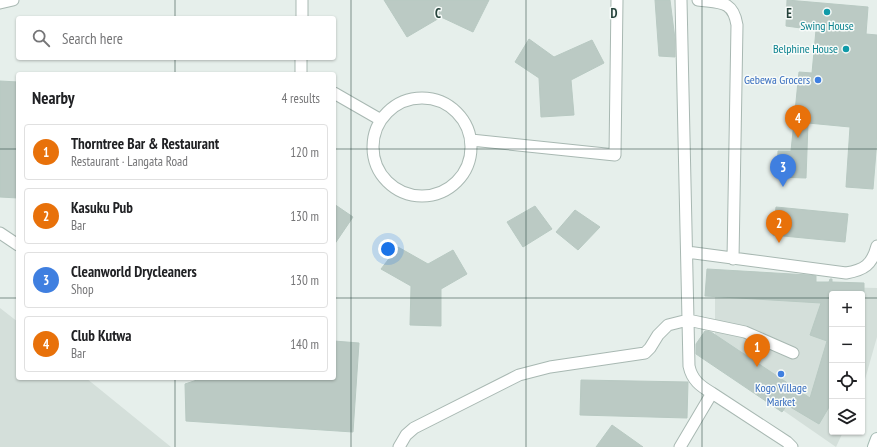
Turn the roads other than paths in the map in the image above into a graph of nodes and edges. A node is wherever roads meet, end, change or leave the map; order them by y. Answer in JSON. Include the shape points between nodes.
{"nodes":[{"id":1,"x":13,"y":0,"type":"edge"},
{"id":2,"x":302,"y":0,"type":"edge"},
{"id":3,"x":617,"y":0,"type":"edge"},
{"id":4,"x":681,"y":0,"type":"edge"},
{"id":5,"x":698,"y":0,"type":"edge"},
{"id":6,"x":0,"y":3,"type":"edge"},
{"id":7,"x":302,"y":16,"type":"edge"},
{"id":8,"x":301,"y":60,"type":"edge"},
{"id":9,"x":301,"y":72,"type":"edge"},
{"id":10,"x":336,"y":93,"type":"edge"},
{"id":11,"x":381,"y":120,"type":"junction"},
{"id":12,"x":470,"y":140,"type":"junction"},
{"id":13,"x":0,"y":233,"type":"edge"},
{"id":14,"x":16,"y":244,"type":"edge"},
{"id":15,"x":877,"y":246,"type":"edge"},
{"id":16,"x":687,"y":252,"type":"junction"},
{"id":17,"x":734,"y":259,"type":"junction"},
{"id":18,"x":688,"y":320,"type":"junction"},
{"id":19,"x":792,"y":353,"type":"dead end"},
{"id":20,"x":712,"y":393,"type":"junction"},
{"id":21,"x":877,"y":439,"type":"edge"},
{"id":22,"x":399,"y":447,"type":"edge"},
{"id":23,"x":680,"y":447,"type":"edge"},
{"id":24,"x":792,"y":447,"type":"edge"},
{"id":25,"x":874,"y":447,"type":"edge"}],
"edges":[{"from":1,"to":6,"type":"lane"},
{"from":2,"to":7,"type":"lane"},
{"from":3,"to":12,"type":"lane","via":[[615,155]]},
{"from":4,"to":16,"type":"lane"},
{"from":5,"to":17,"type":"lane","via":[[726,4],[732,8],[736,16]]},
{"from":8,"to":9,"type":"lane"},
{"from":10,"to":11,"type":"lane"},
{"from":11,"to":12,"type":"lane","via":[[392,108],[406,100],[438,100],[452,108],[464,120]]},
{"from":11,"to":12,"type":"lane","via":[[374,135],[373,151],[377,167],[386,180],[399,190],[414,195],[431,195],[446,190],[459,180],[468,166],[472,151]]},
{"from":13,"to":14,"type":"lane"},
{"from":15,"to":17,"type":"lane","via":[[875,254],[866,266],[846,273]]},
{"from":16,"to":17,"type":"lane"},
{"from":16,"to":18,"type":"lane"},
{"from":18,"to":19,"type":"lane","via":[[745,332]]},
{"from":18,"to":20,"type":"lane","via":[[690,372],[700,386]]},
{"from":18,"to":22,"type":"lane","via":[[668,325],[645,353],[550,367],[519,375],[414,428]]},
{"from":20,"to":23,"type":"lane"},
{"from":20,"to":24,"type":"lane"},
{"from":21,"to":25,"type":"main road"}]}
